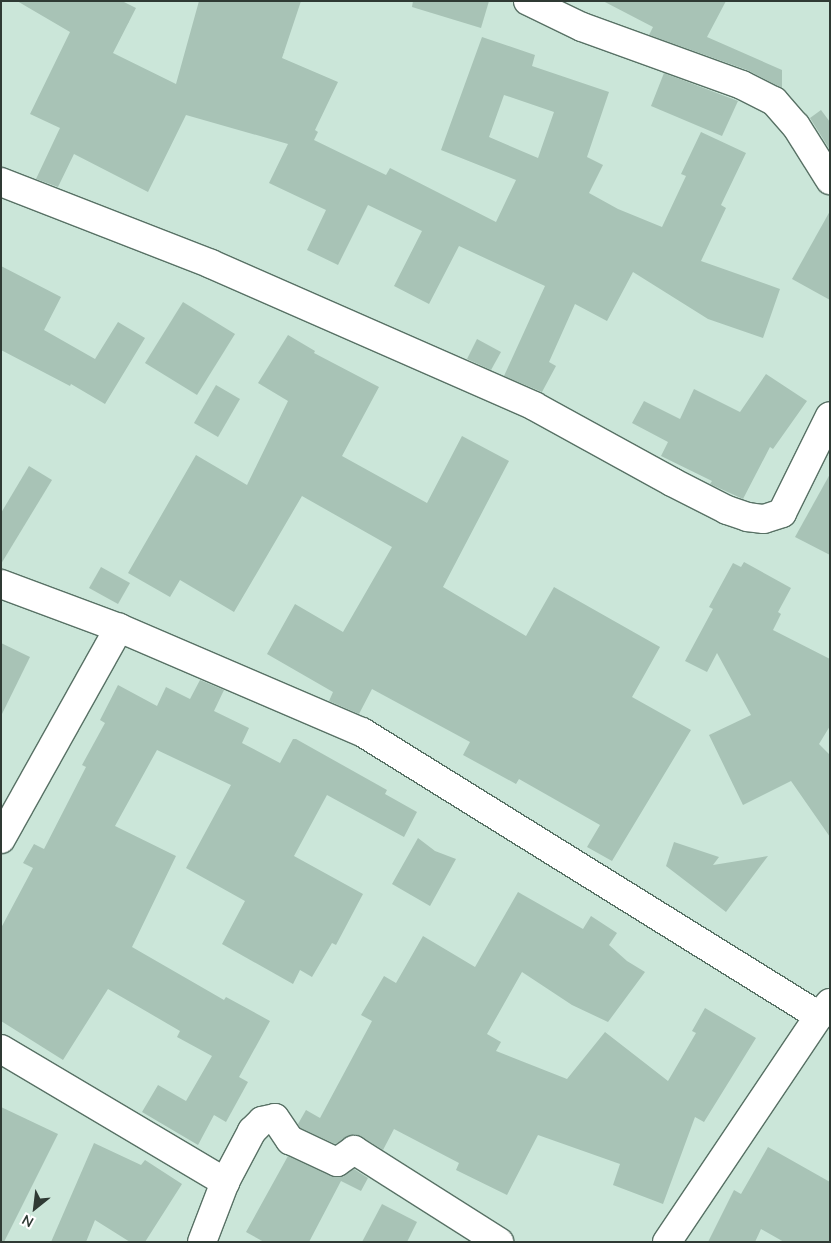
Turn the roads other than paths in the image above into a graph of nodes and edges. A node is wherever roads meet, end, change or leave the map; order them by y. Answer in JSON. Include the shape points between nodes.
{"nodes":[{"id":1,"x":528,"y":1,"type":"edge"},
{"id":2,"x":830,"y":180,"type":"edge"},
{"id":3,"x":1,"y":182,"type":"edge"},
{"id":4,"x":830,"y":416,"type":"edge"},
{"id":5,"x":1,"y":584,"type":"edge"},
{"id":6,"x":119,"y":628,"type":"junction"},
{"id":7,"x":1,"y":839,"type":"edge"},
{"id":8,"x":824,"y":1010,"type":"edge"},
{"id":9,"x":1,"y":1049,"type":"edge"},
{"id":10,"x":226,"y":1182,"type":"junction"},
{"id":11,"x":202,"y":1242,"type":"edge"},
{"id":12,"x":499,"y":1242,"type":"edge"},
{"id":13,"x":667,"y":1242,"type":"edge"}],
"edges":[{"from":1,"to":2,"type":"street","via":[[582,27],[742,85],[774,101],[796,126]]},
{"from":3,"to":4,"type":"street","via":[[210,264],[534,406],[672,482],[747,518],[764,519],[782,512]]},
{"from":5,"to":6,"type":"street"},
{"from":6,"to":7,"type":"street"},
{"from":6,"to":8,"type":"street","via":[[362,732]]},
{"from":8,"to":13,"type":"street"},
{"from":9,"to":10,"type":"street"},
{"from":10,"to":11,"type":"street"},
{"from":10,"to":12,"type":"street","via":[[252,1131],[262,1121],[275,1118],[290,1140],[337,1162],[354,1150]]}]}
